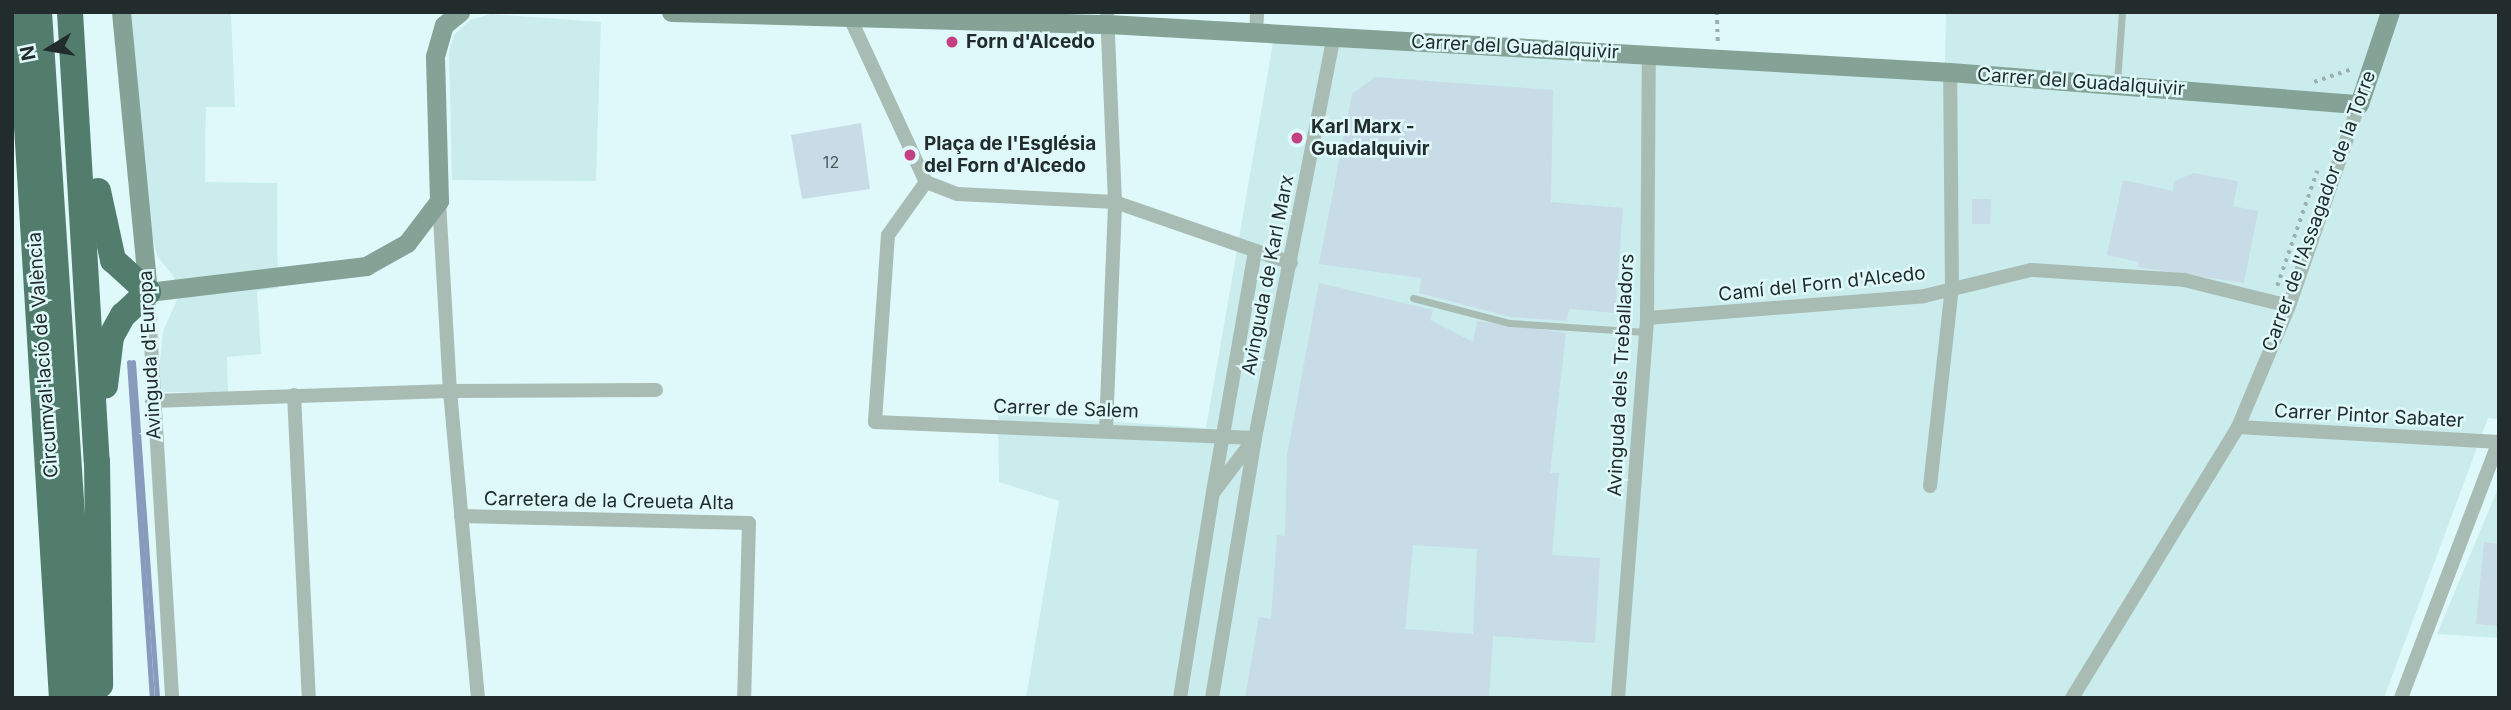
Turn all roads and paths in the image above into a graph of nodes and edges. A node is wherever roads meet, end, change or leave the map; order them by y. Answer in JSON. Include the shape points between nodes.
{"nodes":[{"id":1,"x":20,"y":12,"type":"edge"},
{"id":2,"x":39,"y":12,"type":"edge"},
{"id":3,"x":70,"y":12,"type":"edge"},
{"id":4,"x":121,"y":12,"type":"edge"},
{"id":5,"x":460,"y":12,"type":"edge"},
{"id":6,"x":671,"y":12,"type":"edge"},
{"id":7,"x":1257,"y":12,"type":"edge"},
{"id":8,"x":1717,"y":12,"type":"edge"},
{"id":9,"x":2122,"y":12,"type":"edge"},
{"id":10,"x":2390,"y":12,"type":"edge"},
{"id":11,"x":800,"y":16,"type":"edge"},
{"id":12,"x":932,"y":17,"type":"edge"},
{"id":13,"x":1108,"y":18,"type":"edge"},
{"id":14,"x":851,"y":20,"type":"junction"},
{"id":15,"x":1256,"y":33,"type":"junction"},
{"id":16,"x":1335,"y":37,"type":"junction"},
{"id":17,"x":1649,"y":54,"type":"junction"},
{"id":18,"x":1719,"y":58,"type":"junction"},
{"id":19,"x":2356,"y":63,"type":"dead end"},
{"id":20,"x":1950,"y":72,"type":"junction"},
{"id":21,"x":2117,"y":84,"type":"junction"},
{"id":22,"x":2311,"y":100,"type":"junction"},
{"id":23,"x":2359,"y":104,"type":"junction"},
{"id":24,"x":78,"y":133,"type":"junction"},
{"id":25,"x":2319,"y":166,"type":"dead end"},
{"id":26,"x":926,"y":182,"type":"junction"},
{"id":27,"x":439,"y":201,"type":"junction"},
{"id":28,"x":1115,"y":202,"type":"junction"},
{"id":29,"x":1255,"y":252,"type":"junction"},
{"id":30,"x":1291,"y":263,"type":"junction"},
{"id":31,"x":1952,"y":287,"type":"junction"},
{"id":32,"x":148,"y":292,"type":"junction"},
{"id":33,"x":1413,"y":298,"type":"dead end"},
{"id":34,"x":2271,"y":301,"type":"junction"},
{"id":35,"x":2289,"y":306,"type":"junction"},
{"id":36,"x":1646,"y":325,"type":"junction"},
{"id":37,"x":656,"y":390,"type":"dead end"},
{"id":38,"x":450,"y":391,"type":"junction"},
{"id":39,"x":294,"y":395,"type":"junction"},
{"id":40,"x":152,"y":401,"type":"junction"},
{"id":41,"x":2238,"y":427,"type":"junction"},
{"id":42,"x":1107,"y":429,"type":"junction"},
{"id":43,"x":1222,"y":435,"type":"junction"},
{"id":44,"x":1255,"y":438,"type":"junction"},
{"id":45,"x":2499,"y":442,"type":"edge"},
{"id":46,"x":97,"y":461,"type":"junction"},
{"id":47,"x":1930,"y":486,"type":"dead end"},
{"id":48,"x":1213,"y":493,"type":"junction"},
{"id":49,"x":461,"y":516,"type":"junction"},
{"id":50,"x":62,"y":698,"type":"edge"},
{"id":51,"x":84,"y":698,"type":"edge"},
{"id":52,"x":101,"y":698,"type":"edge"},
{"id":53,"x":172,"y":698,"type":"edge"},
{"id":54,"x":309,"y":698,"type":"edge"},
{"id":55,"x":478,"y":698,"type":"edge"},
{"id":56,"x":744,"y":698,"type":"edge"},
{"id":57,"x":1180,"y":698,"type":"edge"},
{"id":58,"x":1212,"y":698,"type":"edge"},
{"id":59,"x":1618,"y":698,"type":"edge"},
{"id":60,"x":2072,"y":698,"type":"edge"},
{"id":61,"x":2401,"y":698,"type":"edge"}],
"edges":[{"from":1,"to":50,"type":"highway","name":"Circumval·lació de València"},
{"from":2,"to":51,"type":"highway"},
{"from":3,"to":24,"type":"highway"},
{"from":4,"to":32,"type":"street","name":"Avinguda d'Europa"},
{"from":5,"to":27,"type":"street","via":[[444,25],[435,56]]},
{"from":6,"to":11,"type":"street","name":"Carrer del Guadalquivir"},
{"from":7,"to":15,"type":"street"},
{"from":8,"to":18,"type":"path"},
{"from":9,"to":21,"type":"lane"},
{"from":10,"to":23,"type":"street","name":"Carrer de l'Assagador de la Torre"},
{"from":11,"to":14,"type":"street","name":"Carrer del Guadalquivir"},
{"from":12,"to":13,"type":"street","name":"Carrer del Guadalquivir"},
{"from":12,"to":14,"type":"street","name":"Carrer del Guadalquivir"},
{"from":13,"to":15,"type":"street","name":"Carrer del Guadalquivir"},
{"from":13,"to":28,"type":"street"},
{"from":14,"to":26,"type":"street"},
{"from":15,"to":16,"type":"street","name":"Carrer del Guadalquivir"},
{"from":16,"to":17,"type":"street","name":"Carrer del Guadalquivir"},
{"from":16,"to":30,"type":"street","name":"Avinguda de Karl Marx"},
{"from":17,"to":18,"type":"street","name":"Carrer del Guadalquivir"},
{"from":17,"to":36,"type":"street","name":"Avinguda dels Treballadors"},
{"from":18,"to":20,"type":"street","name":"Carrer del Guadalquivir"},
{"from":19,"to":22,"type":"path","via":[[2314,80]]},
{"from":20,"to":21,"type":"street","name":"Carrer del Guadalquivir"},
{"from":20,"to":31,"type":"street"},
{"from":21,"to":22,"type":"street","name":"Carrer del Guadalquivir"},
{"from":22,"to":23,"type":"street","name":"Carrer del Guadalquivir"},
{"from":23,"to":35,"type":"street","name":"Carrer de l'Assagador de la Torre"},
{"from":24,"to":32,"type":"highway","via":[[113,260]]},
{"from":24,"to":46,"type":"highway"},
{"from":25,"to":34,"type":"path"},
{"from":26,"to":28,"type":"street","via":[[967,195]]},
{"from":26,"to":42,"type":"street","name":"Carrer de Salem","via":[[888,235],[875,422]]},
{"from":27,"to":32,"type":"street","via":[[407,243],[366,266]]},
{"from":27,"to":38,"type":"street"},
{"from":28,"to":29,"type":"street"},
{"from":28,"to":42,"type":"street"},
{"from":29,"to":30,"type":"street"},
{"from":29,"to":43,"type":"street","name":"Avinguda de Karl Marx"},
{"from":30,"to":44,"type":"street","name":"Avinguda de Karl Marx"},
{"from":31,"to":34,"type":"street","name":"Camí del Forn d'Alcedo","via":[[2031,271],[2110,273],[2240,290]]},
{"from":31,"to":36,"type":"street","name":"Camí del Forn d'Alcedo","via":[[1924,296]]},
{"from":31,"to":47,"type":"street"},
{"from":32,"to":40,"type":"street","name":"Avinguda d'Europa"},
{"from":32,"to":46,"type":"highway","via":[[111,337]]},
{"from":33,"to":36,"type":"lane","name":"Camí del Forn d'Alcedo","via":[[1510,323]]},
{"from":34,"to":35,"type":"street","name":"Camí del Forn d'Alcedo"},
{"from":35,"to":41,"type":"street","name":"Carrer de l'Assagador de la Torre"},
{"from":36,"to":59,"type":"street","name":"Avinguda dels Treballadors"},
{"from":37,"to":38,"type":"street"},
{"from":38,"to":39,"type":"street"},
{"from":38,"to":49,"type":"street"},
{"from":39,"to":40,"type":"street"},
{"from":39,"to":54,"type":"street"},
{"from":40,"to":53,"type":"street","name":"Avinguda d'Europa"},
{"from":41,"to":45,"type":"street","name":"Carrer Pintor Sabater"},
{"from":41,"to":60,"type":"street","name":"Carrer de l'Assagador de la Torre"},
{"from":42,"to":43,"type":"street","name":"Carrer de Salem"},
{"from":43,"to":44,"type":"street","name":"Carrer de Salem"},
{"from":43,"to":48,"type":"street","name":"Avinguda de Karl Marx"},
{"from":44,"to":48,"type":"street","name":"Avinguda de Karl Marx"},
{"from":44,"to":58,"type":"street","name":"Avinguda de Karl Marx"},
{"from":45,"to":61,"type":"street"},
{"from":46,"to":52,"type":"highway"},
{"from":48,"to":57,"type":"street","name":"Avinguda de Karl Marx"},
{"from":49,"to":55,"type":"street"},
{"from":49,"to":56,"type":"street","name":"Carretera de la Creueta Alta","via":[[749,523]]}]}
